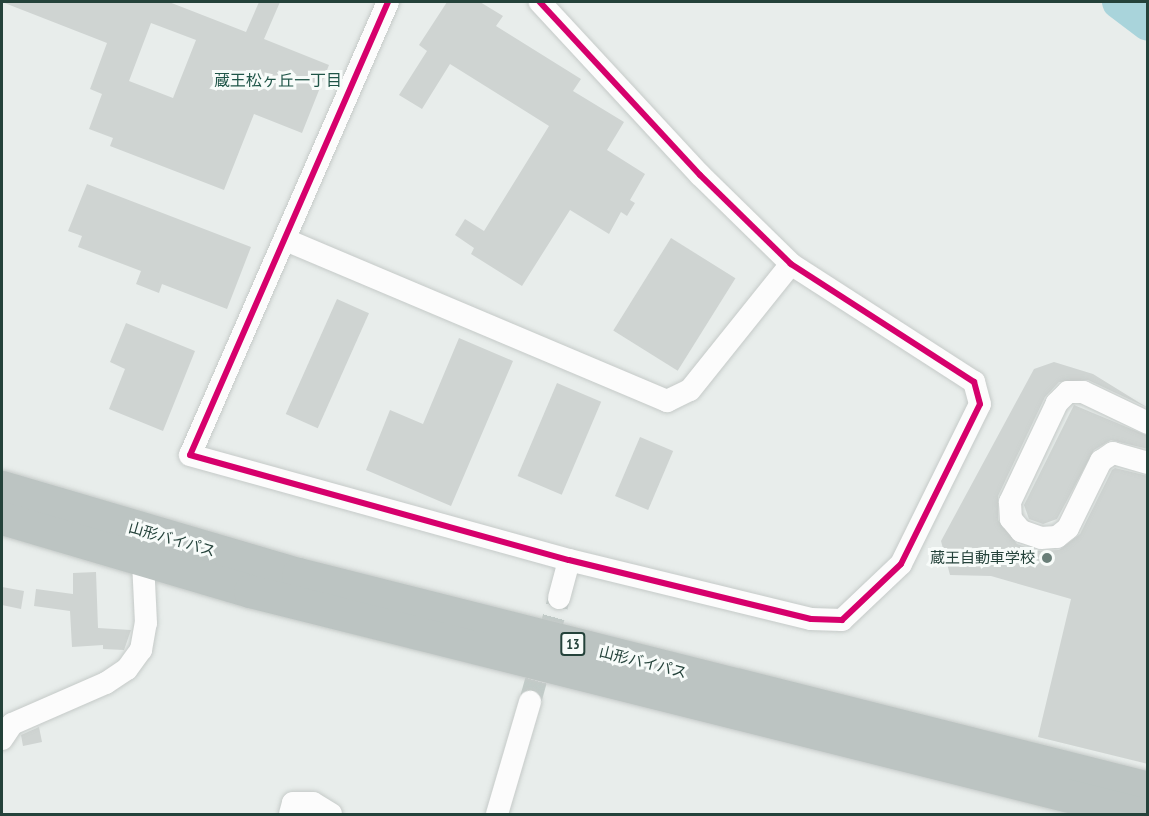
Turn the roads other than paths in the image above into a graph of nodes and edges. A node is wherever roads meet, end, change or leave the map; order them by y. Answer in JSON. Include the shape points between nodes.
{"nodes":[{"id":1,"x":388,"y":2,"type":"edge"},
{"id":2,"x":540,"y":2,"type":"edge"},
{"id":3,"x":286,"y":240,"type":"junction"},
{"id":4,"x":791,"y":264,"type":"junction"},
{"id":5,"x":1148,"y":423,"type":"edge"},
{"id":6,"x":1148,"y":463,"type":"edge"},
{"id":7,"x":2,"y":487,"type":"edge"},
{"id":8,"x":2,"y":518,"type":"edge"},
{"id":9,"x":569,"y":560,"type":"junction"},
{"id":10,"x":143,"y":562,"type":"junction"},
{"id":11,"x":559,"y":598,"type":"tunnel mouth"},
{"id":12,"x":530,"y":702,"type":"tunnel mouth"},
{"id":13,"x":2,"y":738,"type":"edge"},
{"id":14,"x":1137,"y":807,"type":"edge"},
{"id":15,"x":290,"y":814,"type":"edge"},
{"id":16,"x":331,"y":814,"type":"edge"},
{"id":17,"x":497,"y":814,"type":"edge"}],
"edges":[{"from":1,"to":3,"type":"street"},
{"from":2,"to":4,"type":"street","via":[[700,175]]},
{"from":3,"to":4,"type":"street","via":[[667,401],[690,390]]},
{"from":3,"to":9,"type":"street","via":[[190,455]]},
{"from":4,"to":9,"type":"street","via":[[974,382],[980,404],[901,564],[842,620],[811,619]]},
{"from":5,"to":6,"type":"street","via":[[1083,392],[1068,392],[1057,403],[1010,502],[1011,519],[1022,531],[1041,538],[1056,537],[1068,528],[1101,461],[1113,453]]},
{"from":7,"to":14,"type":"highway","name":"山形バイパス","number":"13","via":[[298,574]]},
{"from":8,"to":10,"type":"highway","name":"山形バイパス","number":"13"},
{"from":9,"to":11,"type":"street"},
{"from":10,"to":13,"type":"street","via":[[146,623],[141,650],[127,669],[106,683],[12,724]]},
{"from":10,"to":14,"type":"highway","name":"山形バイパス","number":"13"},
{"from":12,"to":17,"type":"street"},
{"from":15,"to":16,"type":"street","via":[[293,803],[313,803]]}]}
